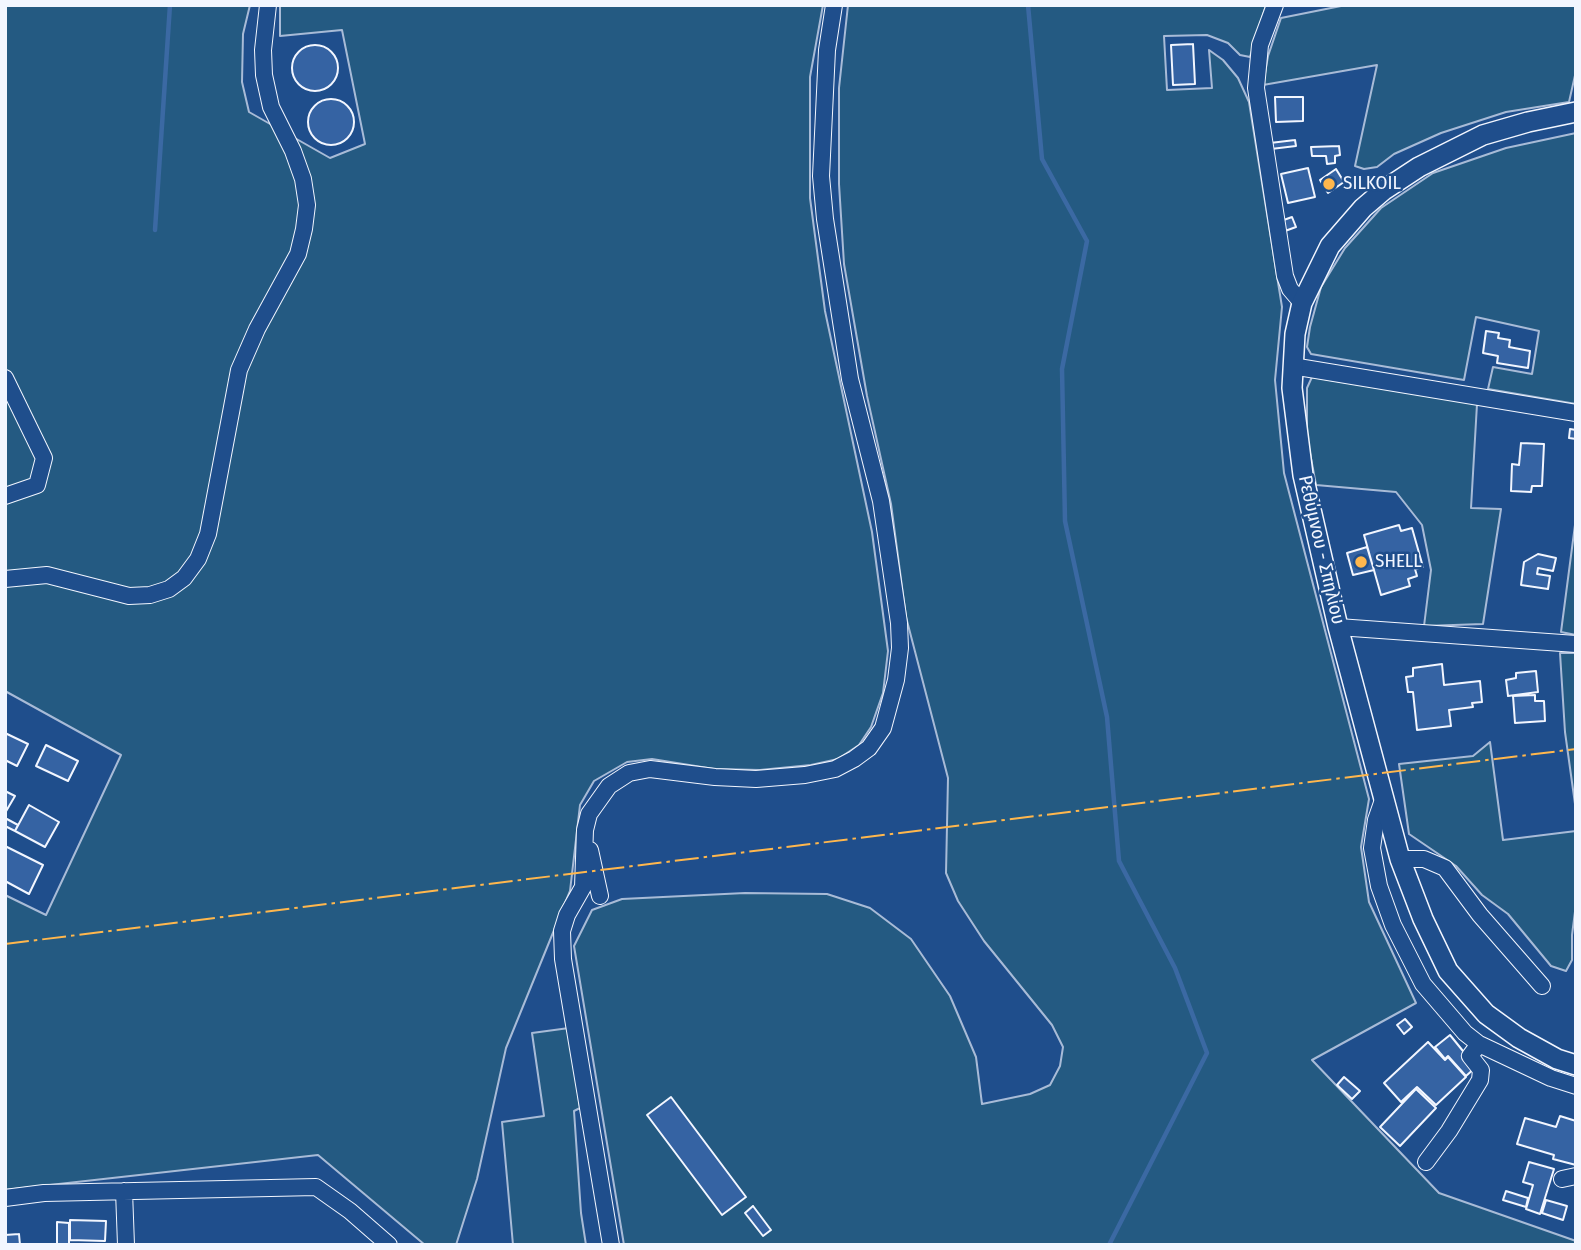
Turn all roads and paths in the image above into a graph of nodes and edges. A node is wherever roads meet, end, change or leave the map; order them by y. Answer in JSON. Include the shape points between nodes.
{"nodes":[{"id":1,"x":268,"y":5,"type":"edge"},
{"id":2,"x":834,"y":5,"type":"edge"},
{"id":3,"x":1275,"y":5,"type":"edge"},
{"id":4,"x":1576,"y":112,"type":"edge"},
{"id":5,"x":1302,"y":303,"type":"junction"},
{"id":6,"x":1292,"y":366,"type":"junction"},
{"id":7,"x":5,"y":378,"type":"edge"},
{"id":8,"x":1576,"y":413,"type":"edge"},
{"id":9,"x":5,"y":496,"type":"edge"},
{"id":10,"x":5,"y":579,"type":"edge"},
{"id":11,"x":1338,"y":627,"type":"junction"},
{"id":12,"x":1576,"y":645,"type":"edge"},
{"id":13,"x":1383,"y":800,"type":"junction"},
{"id":14,"x":585,"y":830,"type":"junction"},
{"id":15,"x":1400,"y":859,"type":"junction"},
{"id":16,"x":600,"y":896,"type":"dead end"},
{"id":17,"x":1542,"y":986,"type":"dead end"},
{"id":18,"x":1479,"y":1044,"type":"junction"},
{"id":19,"x":1576,"y":1065,"type":"edge"},
{"id":20,"x":1576,"y":1086,"type":"edge"},
{"id":21,"x":1426,"y":1162,"type":"dead end"},
{"id":22,"x":124,"y":1191,"type":"junction"},
{"id":23,"x":5,"y":1198,"type":"edge"},
{"id":24,"x":126,"y":1245,"type":"edge"},
{"id":25,"x":389,"y":1245,"type":"edge"},
{"id":26,"x":611,"y":1245,"type":"edge"}],
"edges":[{"from":1,"to":10,"type":"street","via":[[264,75],[271,107],[303,179],[304,229],[298,254],[239,370],[208,534],[198,559],[184,578],[150,595],[129,596],[47,575]]},
{"from":2,"to":14,"type":"street","via":[[827,50],[821,176],[850,379],[881,501],[899,622],[896,680],[883,728],[855,759],[805,775],[756,779],[650,769],[629,773],[609,786],[589,814]]},
{"from":3,"to":5,"type":"street","via":[[1260,45],[1256,88],[1285,276]]},
{"from":4,"to":5,"type":"main road","name":"Ρεθύμνου - Σπηλίου","via":[[1483,135],[1384,190],[1330,246]]},
{"from":5,"to":6,"type":"main road","name":"Ρεθύμνου - Σπηλίου"},
{"from":6,"to":8,"type":"street"},
{"from":6,"to":11,"type":"main road","name":"Ρεθύμνου - Σπηλίου","via":[[1303,475]]},
{"from":7,"to":9,"type":"street","via":[[44,458],[37,485]]},
{"from":11,"to":12,"type":"street"},
{"from":11,"to":13,"type":"main road","name":"Ρεθύμνου - Σπηλίου"},
{"from":13,"to":15,"type":"main road","name":"Ρεθύμνου - Σπηλίου"},
{"from":13,"to":18,"type":"street","via":[[1372,848],[1393,925],[1423,984]]},
{"from":14,"to":16,"type":"street"},
{"from":14,"to":26,"type":"street","via":[[583,887],[562,931]]},
{"from":15,"to":17,"type":"street","via":[[1424,859],[1445,868]]},
{"from":15,"to":19,"type":"main road","name":"Ρεθύμνου - Σπηλίου","via":[[1448,971],[1486,1014],[1519,1038]]},
{"from":18,"to":20,"type":"street"},
{"from":18,"to":21,"type":"street","via":[[1470,1056],[1481,1070],[1480,1080]]},
{"from":22,"to":23,"type":"street"},
{"from":22,"to":24,"type":"street"},
{"from":22,"to":25,"type":"street","via":[[316,1188]]}]}
